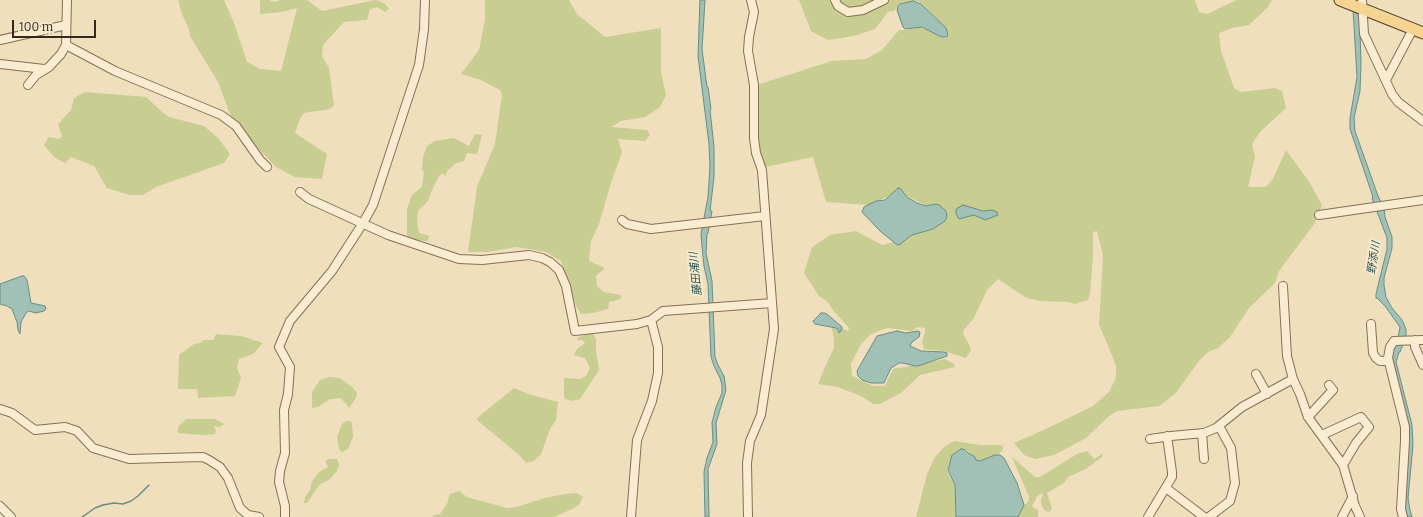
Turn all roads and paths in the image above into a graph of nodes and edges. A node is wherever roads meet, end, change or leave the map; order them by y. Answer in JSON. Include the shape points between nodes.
{"nodes":[{"id":1,"x":68,"y":0,"type":"edge"},
{"id":2,"x":425,"y":0,"type":"edge"},
{"id":3,"x":751,"y":0,"type":"edge"},
{"id":4,"x":836,"y":0,"type":"edge"},
{"id":5,"x":884,"y":0,"type":"edge"},
{"id":6,"x":1345,"y":2,"type":"edge"},
{"id":7,"x":1363,"y":4,"type":"edge"},
{"id":8,"x":66,"y":25,"type":"junction"},
{"id":9,"x":1418,"y":31,"type":"edge"},
{"id":10,"x":0,"y":40,"type":"edge"},
{"id":11,"x":66,"y":45,"type":"junction"},
{"id":12,"x":0,"y":64,"type":"edge"},
{"id":13,"x":44,"y":70,"type":"junction"},
{"id":14,"x":1386,"y":80,"type":"junction"},
{"id":15,"x":28,"y":85,"type":"dead end"},
{"id":16,"x":1423,"y":121,"type":"edge"},
{"id":17,"x":267,"y":167,"type":"dead end"},
{"id":18,"x":300,"y":192,"type":"dead end"},
{"id":19,"x":1423,"y":200,"type":"edge"},
{"id":20,"x":765,"y":216,"type":"junction"},
{"id":21,"x":1319,"y":216,"type":"dead end"},
{"id":22,"x":622,"y":220,"type":"dead end"},
{"id":23,"x":363,"y":223,"type":"junction"},
{"id":24,"x":1283,"y":286,"type":"dead end"},
{"id":25,"x":772,"y":303,"type":"junction"},
{"id":26,"x":651,"y":320,"type":"junction"},
{"id":27,"x":1370,"y":324,"type":"dead end"},
{"id":28,"x":1415,"y":340,"type":"edge"},
{"id":29,"x":1388,"y":358,"type":"junction"},
{"id":30,"x":1423,"y":365,"type":"edge"},
{"id":31,"x":1256,"y":374,"type":"dead end"},
{"id":32,"x":1293,"y":379,"type":"junction"},
{"id":33,"x":1329,"y":385,"type":"dead end"},
{"id":34,"x":1267,"y":394,"type":"junction"},
{"id":35,"x":0,"y":408,"type":"edge"},
{"id":36,"x":1308,"y":417,"type":"junction"},
{"id":37,"x":1219,"y":426,"type":"junction"},
{"id":38,"x":1202,"y":433,"type":"junction"},
{"id":39,"x":1322,"y":435,"type":"junction"},
{"id":40,"x":1167,"y":436,"type":"junction"},
{"id":41,"x":1150,"y":439,"type":"dead end"},
{"id":42,"x":1204,"y":459,"type":"dead end"},
{"id":43,"x":1343,"y":465,"type":"junction"},
{"id":44,"x":1166,"y":488,"type":"junction"},
{"id":45,"x":1353,"y":496,"type":"junction"},
{"id":46,"x":1187,"y":504,"type":"junction"},
{"id":47,"x":0,"y":506,"type":"edge"},
{"id":48,"x":1180,"y":510,"type":"dead end"},
{"id":49,"x":11,"y":517,"type":"edge"},
{"id":50,"x":259,"y":517,"type":"edge"},
{"id":51,"x":285,"y":517,"type":"edge"},
{"id":52,"x":631,"y":517,"type":"edge"},
{"id":53,"x":748,"y":517,"type":"edge"},
{"id":54,"x":1148,"y":517,"type":"edge"},
{"id":55,"x":1204,"y":517,"type":"edge"},
{"id":56,"x":1209,"y":517,"type":"edge"},
{"id":57,"x":1342,"y":517,"type":"edge"},
{"id":58,"x":1360,"y":517,"type":"edge"},
{"id":59,"x":1403,"y":517,"type":"edge"}],
"edges":[{"from":1,"to":8,"type":"street"},
{"from":2,"to":23,"type":"street","via":[[419,65],[373,205]]},
{"from":3,"to":20,"type":"street","via":[[754,12],[748,51],[754,86],[754,138],[762,170]]},
{"from":4,"to":5,"type":"street","via":[[838,6],[848,12],[863,10]]},
{"from":6,"to":7,"type":"main road"},
{"from":7,"to":9,"type":"main road"},
{"from":7,"to":14,"type":"street","via":[[1364,34]]},
{"from":8,"to":10,"type":"street"},
{"from":8,"to":11,"type":"street"},
{"from":9,"to":14,"type":"street"},
{"from":11,"to":13,"type":"street","via":[[61,54]]},
{"from":11,"to":17,"type":"street","via":[[115,71],[221,115],[236,126]]},
{"from":12,"to":13,"type":"street"},
{"from":13,"to":15,"type":"street"},
{"from":14,"to":16,"type":"street","via":[[1398,102]]},
{"from":18,"to":23,"type":"street","via":[[309,199]]},
{"from":19,"to":21,"type":"street"},
{"from":20,"to":22,"type":"street","via":[[651,228],[627,224]]},
{"from":20,"to":25,"type":"street"},
{"from":23,"to":26,"type":"street","via":[[388,235],[459,259],[529,256],[546,260],[559,270],[566,286],[575,331]]},
{"from":23,"to":51,"type":"street","via":[[332,271],[290,321],[279,347],[290,367],[284,410],[285,453],[279,482]]},
{"from":24,"to":32,"type":"street","via":[[1287,356]]},
{"from":25,"to":26,"type":"street","via":[[663,311]]},
{"from":25,"to":53,"type":"street","via":[[774,329],[767,380],[761,415],[750,441],[747,463]]},
{"from":26,"to":52,"type":"street","via":[[658,347],[658,373],[652,401],[637,440]]},
{"from":27,"to":29,"type":"street","via":[[1373,353],[1380,360],[1385,361]]},
{"from":28,"to":29,"type":"street","via":[[1394,341]]},
{"from":28,"to":30,"type":"street","via":[[1415,347]]},
{"from":29,"to":59,"type":"street","via":[[1405,427],[1401,509]]},
{"from":31,"to":34,"type":"street"},
{"from":32,"to":34,"type":"street"},
{"from":32,"to":36,"type":"street"},
{"from":33,"to":36,"type":"street","via":[[1333,390]]},
{"from":34,"to":37,"type":"street","via":[[1242,407]]},
{"from":35,"to":50,"type":"street","via":[[12,413],[35,430],[65,427],[77,431],[93,448],[129,459],[203,457],[220,467],[228,478],[240,508],[248,515]]},
{"from":36,"to":39,"type":"street"},
{"from":37,"to":38,"type":"street"},
{"from":37,"to":56,"type":"street","via":[[1231,448],[1235,483],[1230,501]]},
{"from":38,"to":40,"type":"street"},
{"from":38,"to":42,"type":"street"},
{"from":39,"to":43,"type":"street"},
{"from":39,"to":43,"type":"street","via":[[1361,417],[1368,427]]},
{"from":40,"to":41,"type":"street"},
{"from":40,"to":44,"type":"street","via":[[1172,477]]},
{"from":43,"to":45,"type":"street"},
{"from":44,"to":46,"type":"street"},
{"from":44,"to":54,"type":"street"},
{"from":45,"to":57,"type":"street"},
{"from":45,"to":58,"type":"street"},
{"from":46,"to":48,"type":"street"},
{"from":46,"to":55,"type":"street"},
{"from":47,"to":49,"type":"street"}]}
